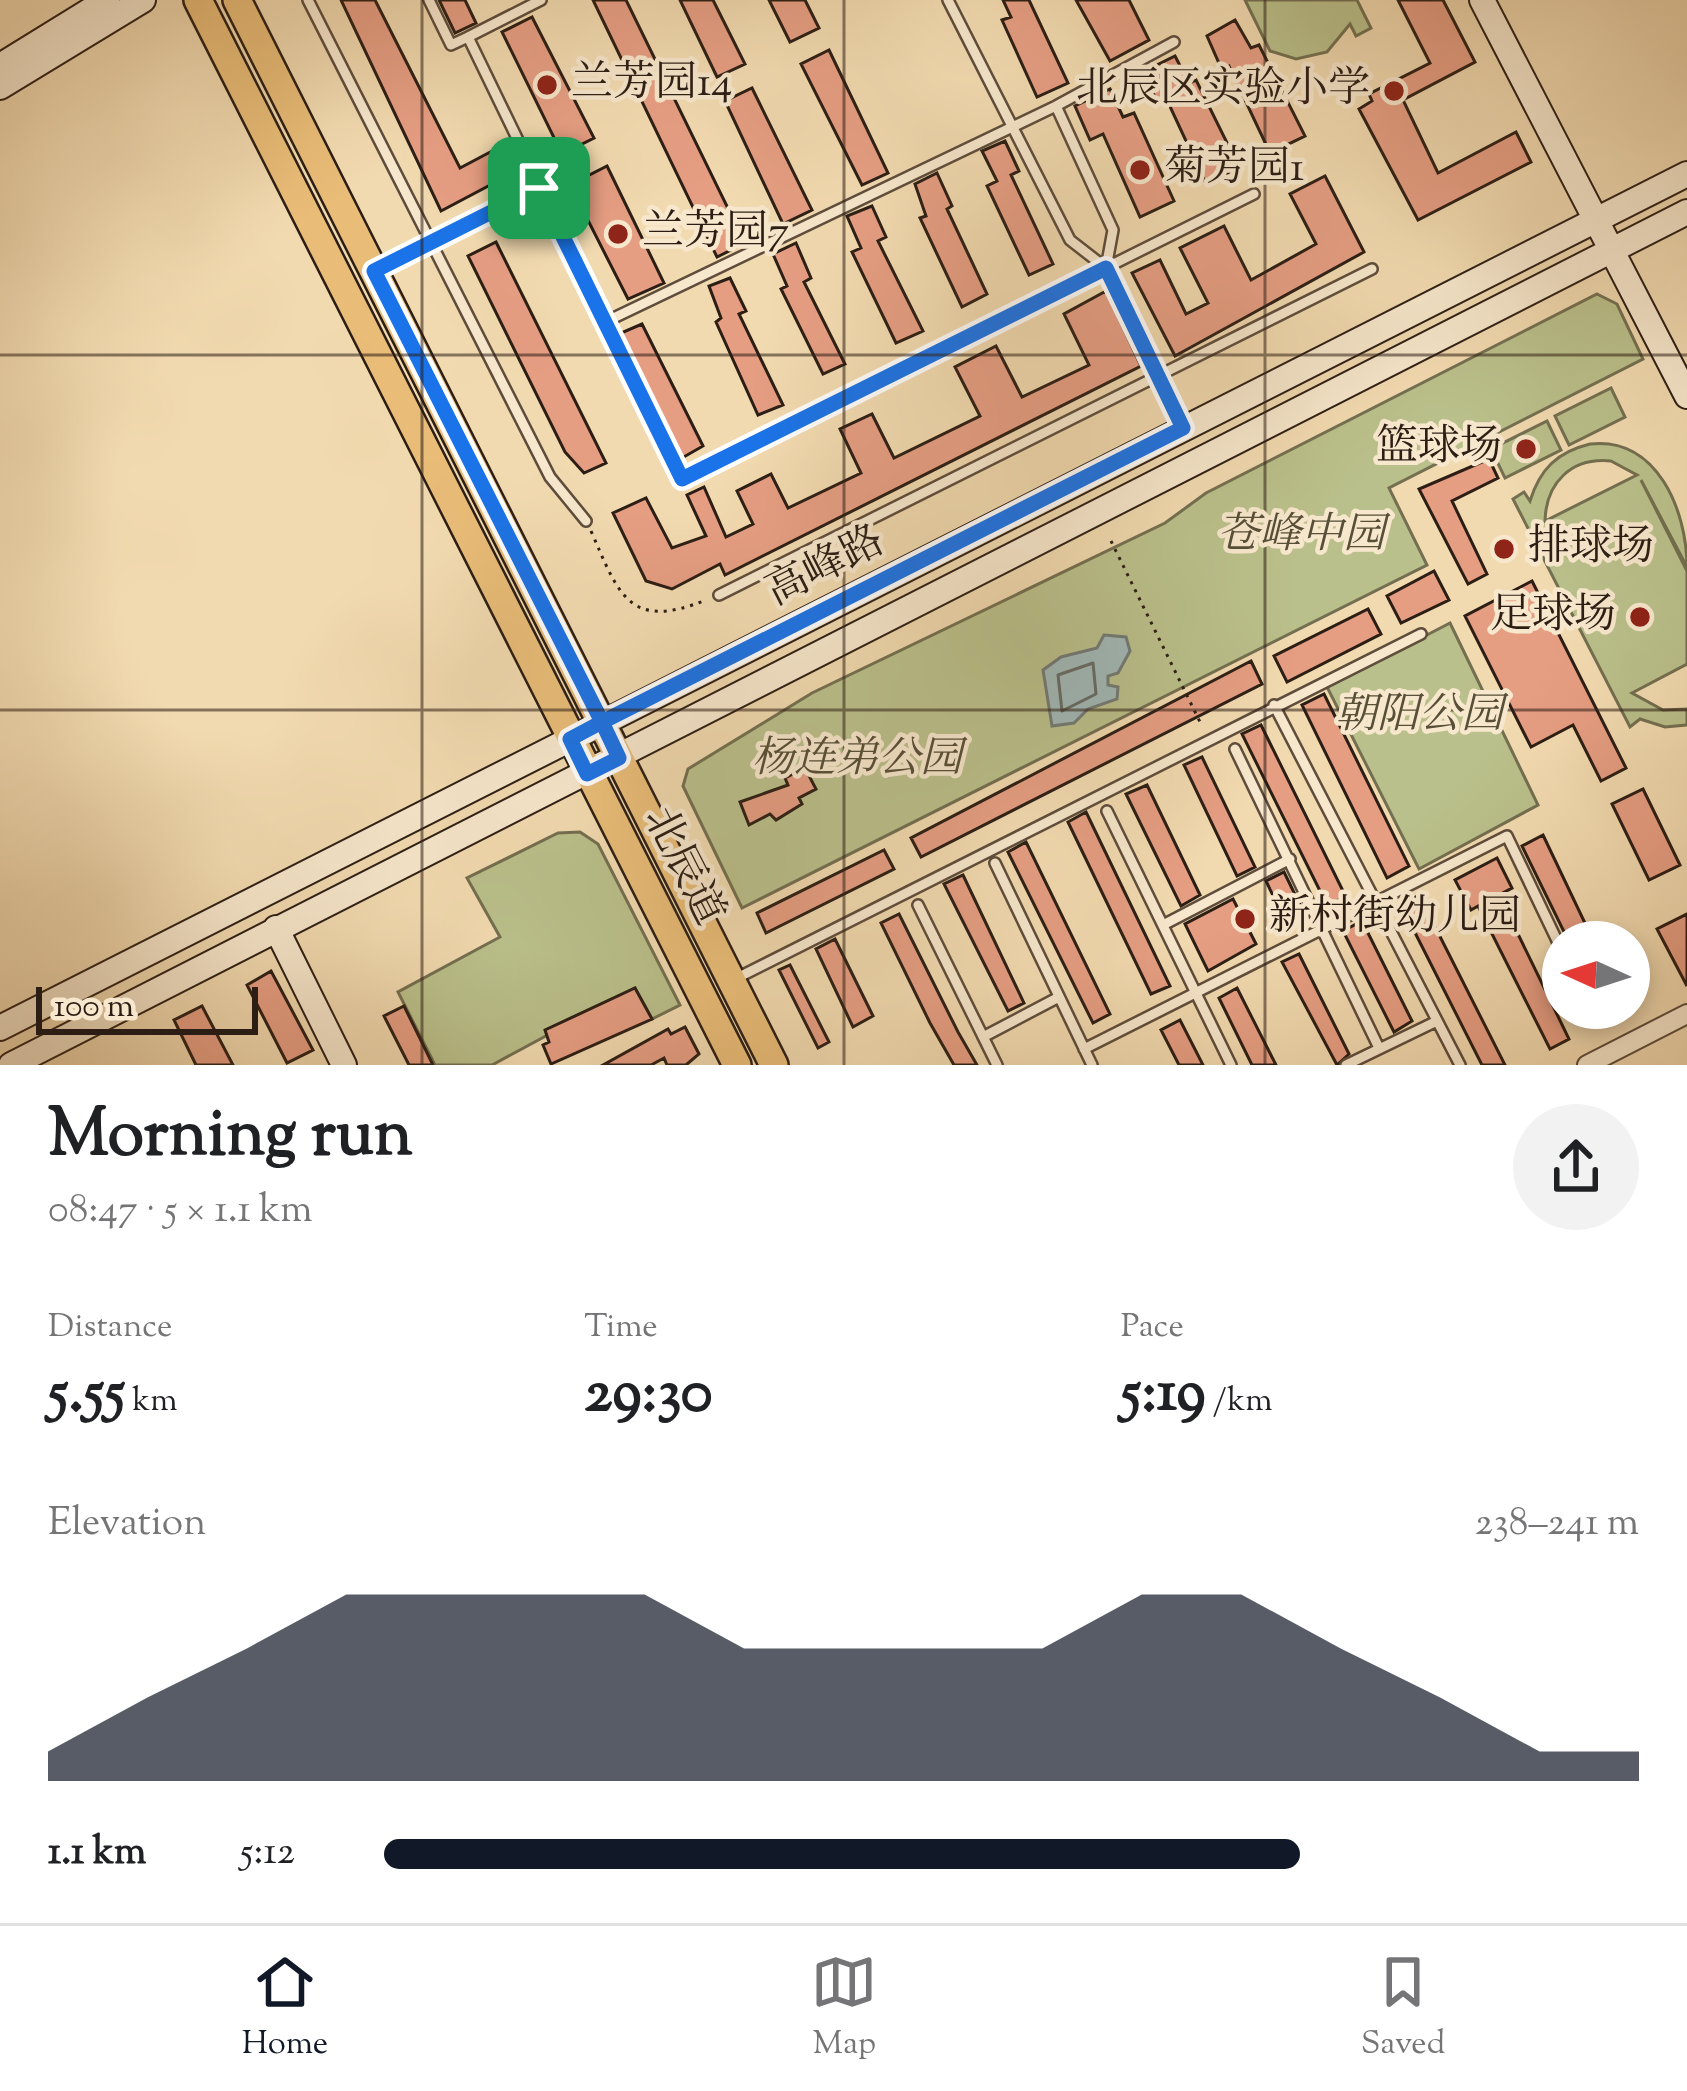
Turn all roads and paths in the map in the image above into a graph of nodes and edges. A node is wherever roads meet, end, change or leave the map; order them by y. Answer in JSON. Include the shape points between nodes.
{"nodes":[{"id":1,"x":107,"y":0,"type":"edge"},
{"id":2,"x":143,"y":0,"type":"edge"},
{"id":3,"x":198,"y":0,"type":"edge"},
{"id":4,"x":237,"y":0,"type":"edge"},
{"id":5,"x":308,"y":0,"type":"edge"},
{"id":6,"x":429,"y":0,"type":"edge"},
{"id":7,"x":541,"y":0,"type":"edge"},
{"id":8,"x":947,"y":0,"type":"edge"},
{"id":9,"x":1482,"y":0,"type":"edge"},
{"id":10,"x":1499,"y":0,"type":"edge"},
{"id":11,"x":468,"y":37,"type":"junction"},
{"id":12,"x":1174,"y":42,"type":"dead end"},
{"id":13,"x":0,"y":66,"type":"edge"},
{"id":14,"x":0,"y":87,"type":"edge"},
{"id":15,"x":1056,"y":106,"type":"junction"},
{"id":16,"x":1012,"y":127,"type":"junction"},
{"id":17,"x":1687,"y":174,"type":"edge"},
{"id":18,"x":539,"y":188,"type":"junction"},
{"id":19,"x":1254,"y":194,"type":"dead end"},
{"id":20,"x":1687,"y":212,"type":"edge"},
{"id":21,"x":1602,"y":217,"type":"junction"},
{"id":22,"x":430,"y":243,"type":"junction"},
{"id":23,"x":1617,"y":248,"type":"junction"},
{"id":24,"x":1106,"y":268,"type":"junction"},
{"id":25,"x":1372,"y":269,"type":"dead end"},
{"id":26,"x":374,"y":271,"type":"junction"},
{"id":27,"x":603,"y":323,"type":"junction"},
{"id":28,"x":1687,"y":367,"type":"edge"},
{"id":29,"x":1159,"y":378,"type":"junction"},
{"id":30,"x":1687,"y":396,"type":"edge"},
{"id":31,"x":1183,"y":428,"type":"junction"},
{"id":32,"x":586,"y":521,"type":"joint"},
{"id":33,"x":1112,"y":541,"type":"dead end"},
{"id":34,"x":719,"y":595,"type":"joint"},
{"id":35,"x":1421,"y":634,"type":"dead end"},
{"id":36,"x":1274,"y":705,"type":"junction"},
{"id":37,"x":602,"y":722,"type":"junction"},
{"id":38,"x":1201,"y":724,"type":"dead end"},
{"id":39,"x":570,"y":739,"type":"junction"},
{"id":40,"x":1235,"y":748,"type":"dead end"},
{"id":41,"x":619,"y":758,"type":"junction"},
{"id":42,"x":587,"y":774,"type":"junction"},
{"id":43,"x":1107,"y":811,"type":"dead end"},
{"id":44,"x":1290,"y":859,"type":"junction"},
{"id":45,"x":995,"y":863,"type":"dead end"},
{"id":46,"x":1374,"y":901,"type":"junction"},
{"id":47,"x":919,"y":905,"type":"dead end"},
{"id":48,"x":1548,"y":921,"type":"edge"},
{"id":49,"x":1163,"y":925,"type":"junction"},
{"id":50,"x":1323,"y":927,"type":"junction"},
{"id":51,"x":276,"y":928,"type":"junction"},
{"id":52,"x":732,"y":980,"type":"junction"},
{"id":53,"x":1196,"y":992,"type":"junction"},
{"id":54,"x":1059,"y":998,"type":"junction"},
{"id":55,"x":1687,"y":1014,"type":"edge"},
{"id":56,"x":1438,"y":1021,"type":"junction"},
{"id":57,"x":0,"y":1028,"type":"edge"},
{"id":58,"x":983,"y":1037,"type":"junction"},
{"id":59,"x":1379,"y":1048,"type":"junction"},
{"id":60,"x":1084,"y":1049,"type":"junction"},
{"id":61,"x":11,"y":1065,"type":"edge"},
{"id":62,"x":344,"y":1065,"type":"edge"},
{"id":63,"x":737,"y":1065,"type":"edge"},
{"id":64,"x":774,"y":1065,"type":"edge"},
{"id":65,"x":998,"y":1065,"type":"edge"},
{"id":66,"x":1092,"y":1065,"type":"edge"},
{"id":67,"x":1232,"y":1065,"type":"edge"},
{"id":68,"x":1346,"y":1065,"type":"edge"},
{"id":69,"x":1460,"y":1065,"type":"edge"},
{"id":70,"x":1587,"y":1065,"type":"edge"}],
"edges":[{"from":1,"to":13,"type":"main road"},
{"from":2,"to":14,"type":"main road"},
{"from":3,"to":39,"type":"main road","name":"北辰道"},
{"from":4,"to":26,"type":"main road","name":"北辰道"},
{"from":5,"to":22,"type":"lane"},
{"from":6,"to":11,"type":"lane","via":[[451,45]]},
{"from":7,"to":11,"type":"lane"},
{"from":8,"to":16,"type":"lane"},
{"from":9,"to":21,"type":"main road"},
{"from":10,"to":21,"type":"main road"},
{"from":11,"to":18,"type":"lane"},
{"from":12,"to":15,"type":"lane"},
{"from":15,"to":16,"type":"lane"},
{"from":15,"to":24,"type":"lane","via":[[1113,230]]},
{"from":16,"to":24,"type":"lane","via":[[1070,240]]},
{"from":16,"to":27,"type":"lane"},
{"from":17,"to":21,"type":"main road","name":"高峰路"},
{"from":18,"to":22,"type":"lane"},
{"from":18,"to":27,"type":"lane"},
{"from":19,"to":24,"type":"lane"},
{"from":20,"to":23,"type":"main road","name":"高峰路"},
{"from":21,"to":23,"type":"main road"},
{"from":21,"to":31,"type":"main road","name":"高峰路"},
{"from":22,"to":26,"type":"lane"},
{"from":22,"to":32,"type":"lane","via":[[550,477]]},
{"from":23,"to":28,"type":"main road"},
{"from":23,"to":30,"type":"main road"},
{"from":23,"to":41,"type":"main road","name":"高峰路"},
{"from":24,"to":27,"type":"lane","via":[[682,479]]},
{"from":24,"to":29,"type":"lane"},
{"from":25,"to":29,"type":"lane"},
{"from":26,"to":37,"type":"main road","name":"北辰道"},
{"from":29,"to":31,"type":"lane"},
{"from":29,"to":34,"type":"lane"},
{"from":31,"to":37,"type":"main road","name":"高峰路"},
{"from":32,"to":34,"type":"path","via":[[631,605],[654,614]]},
{"from":33,"to":38,"type":"path"},
{"from":35,"to":36,"type":"lane"},
{"from":36,"to":46,"type":"lane"},
{"from":36,"to":52,"type":"lane"},
{"from":37,"to":39,"type":"main road","name":"高峰路"},
{"from":37,"to":41,"type":"main road","name":"北辰道"},
{"from":39,"to":42,"type":"main road","name":"北辰道"},
{"from":39,"to":57,"type":"main road","name":"高峰路"},
{"from":40,"to":44,"type":"lane"},
{"from":41,"to":42,"type":"main road","name":"高峰路"},
{"from":41,"to":52,"type":"main road","name":"北辰道"},
{"from":42,"to":51,"type":"main road","name":"高峰路"},
{"from":42,"to":63,"type":"main road","name":"北辰道"},
{"from":43,"to":49,"type":"lane"},
{"from":44,"to":49,"type":"lane"},
{"from":44,"to":50,"type":"lane"},
{"from":45,"to":54,"type":"lane"},
{"from":46,"to":48,"type":"lane","via":[[1508,836]]},
{"from":46,"to":50,"type":"lane"},
{"from":46,"to":56,"type":"lane"},
{"from":47,"to":58,"type":"lane"},
{"from":49,"to":53,"type":"lane"},
{"from":50,"to":53,"type":"lane"},
{"from":50,"to":59,"type":"lane"},
{"from":51,"to":61,"type":"main road","name":"高峰路"},
{"from":51,"to":62,"type":"main road"},
{"from":52,"to":64,"type":"main road","name":"北辰道"},
{"from":53,"to":60,"type":"lane"},
{"from":53,"to":67,"type":"lane"},
{"from":54,"to":58,"type":"lane"},
{"from":54,"to":60,"type":"lane"},
{"from":55,"to":70,"type":"street"},
{"from":56,"to":59,"type":"lane"},
{"from":56,"to":69,"type":"lane"},
{"from":58,"to":65,"type":"lane"},
{"from":59,"to":68,"type":"lane"},
{"from":60,"to":66,"type":"lane"}]}
